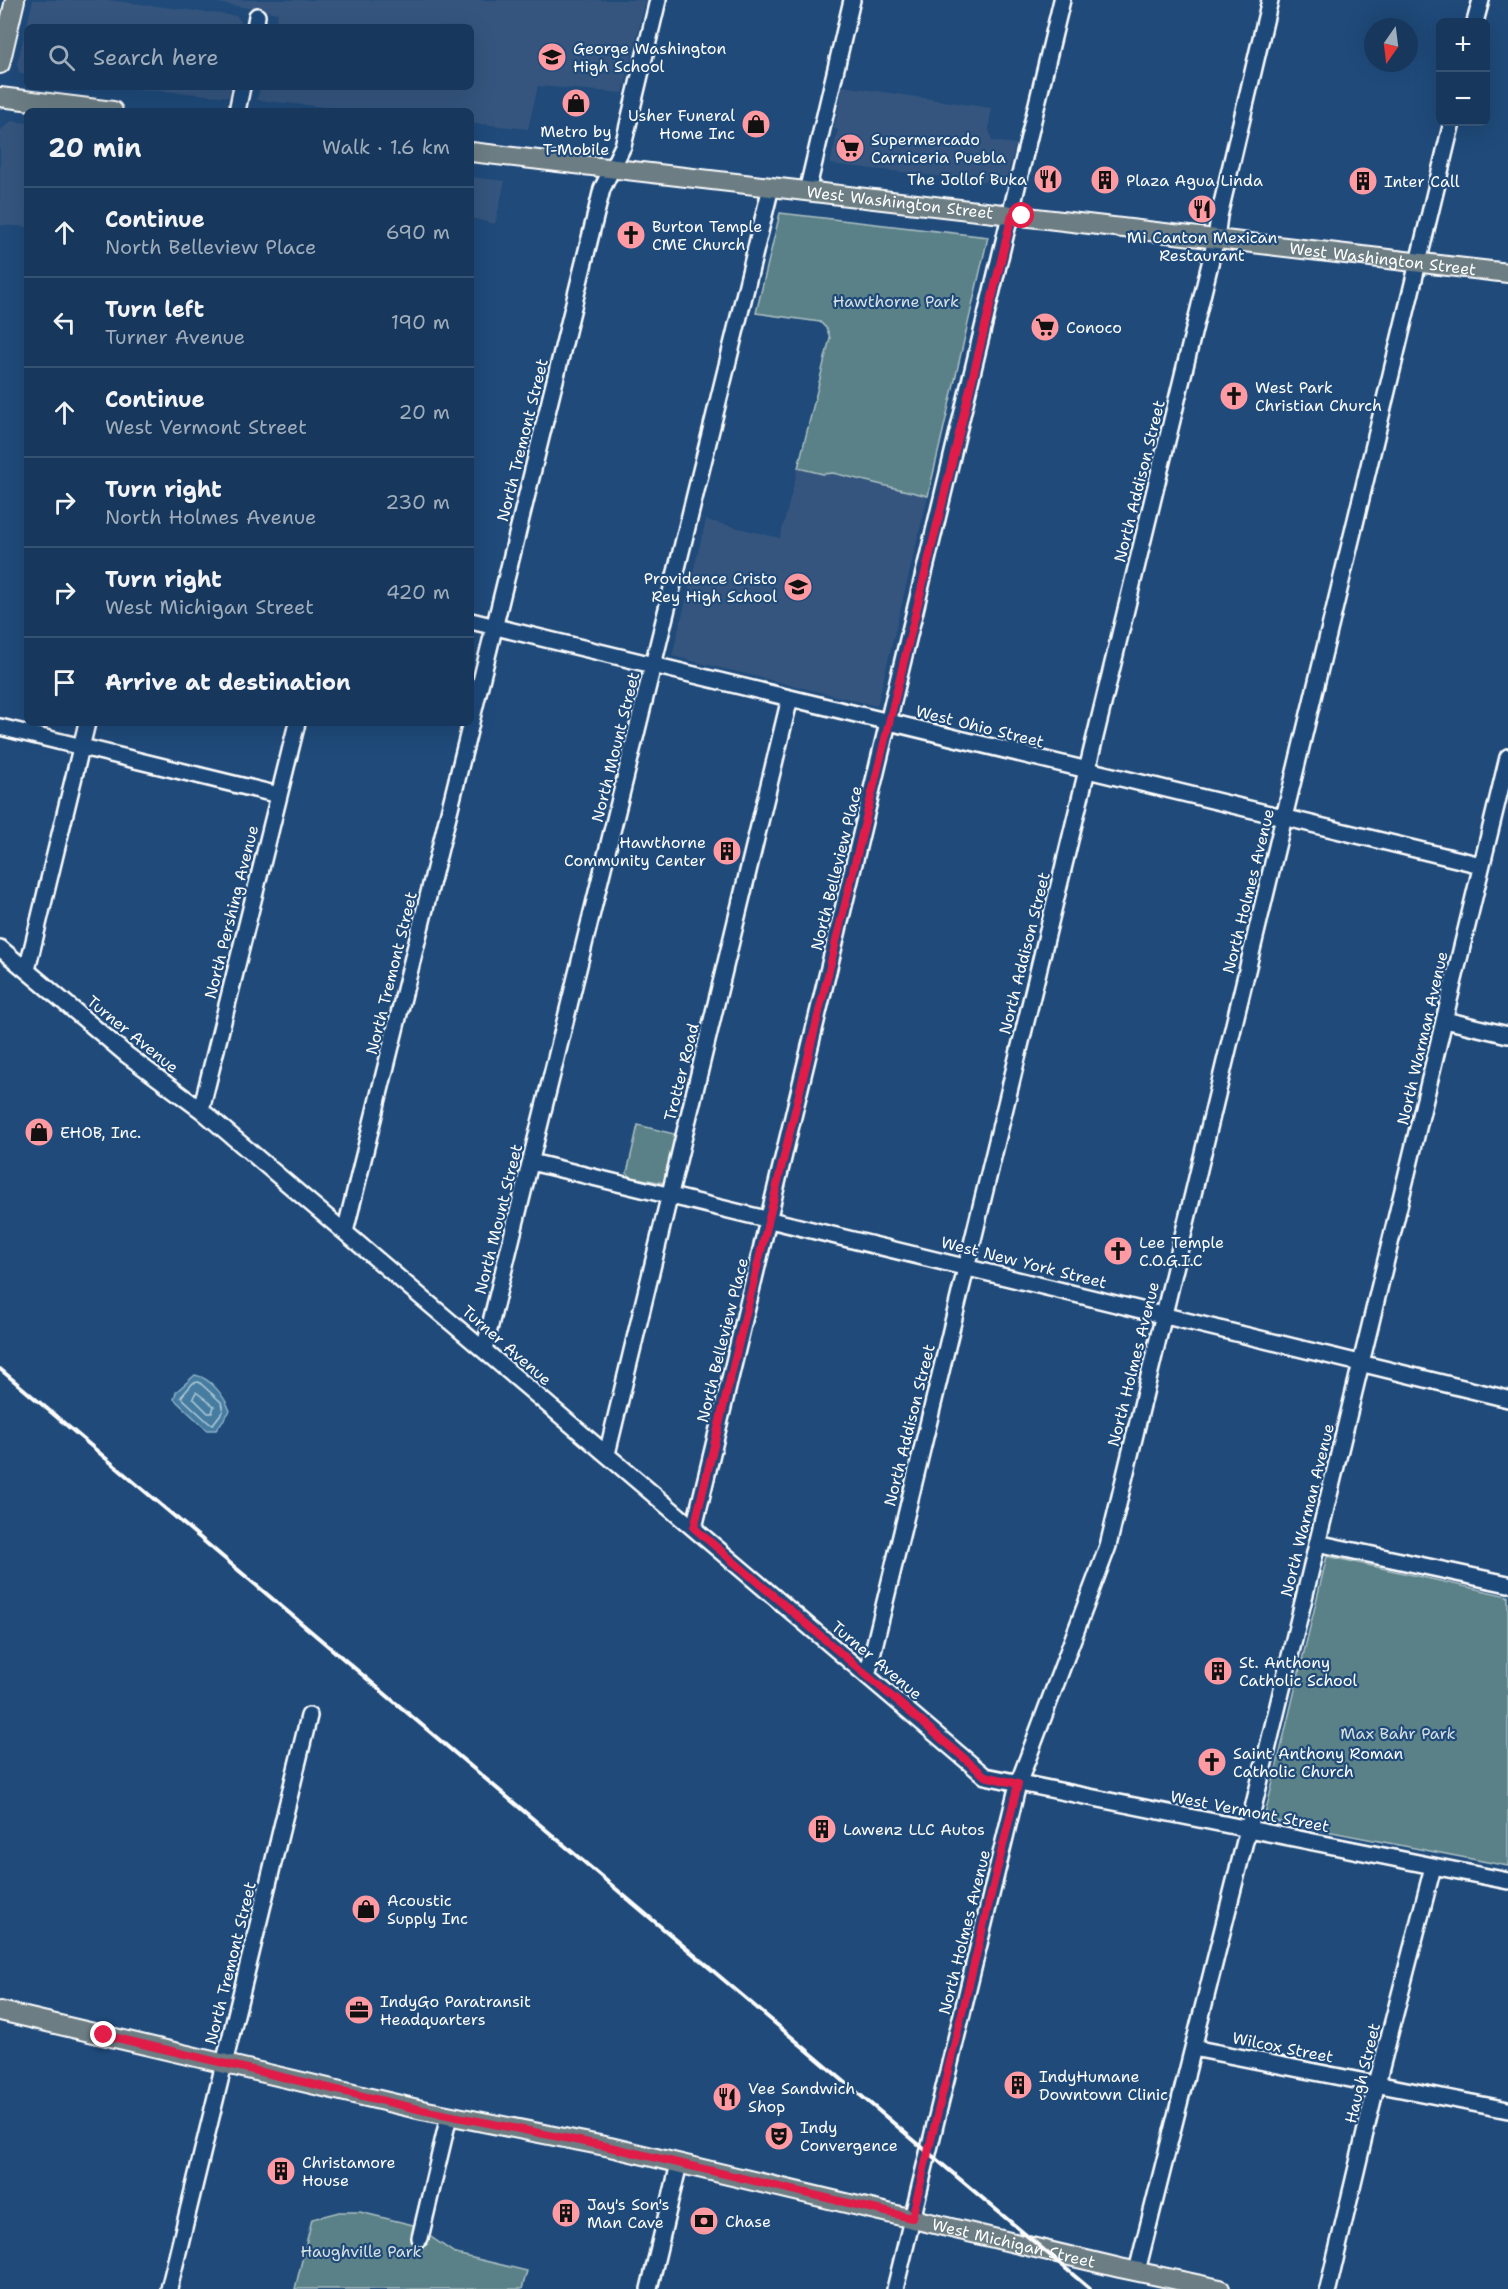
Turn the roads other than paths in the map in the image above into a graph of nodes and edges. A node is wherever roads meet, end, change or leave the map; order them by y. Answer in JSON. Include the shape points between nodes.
{"nodes":[{"id":1,"x":15,"y":0,"type":"edge"},
{"id":2,"x":658,"y":0,"type":"edge"},
{"id":3,"x":852,"y":0,"type":"edge"},
{"id":4,"x":1062,"y":0,"type":"edge"},
{"id":5,"x":1270,"y":0,"type":"edge"},
{"id":6,"x":1481,"y":0,"type":"edge"},
{"id":7,"x":1476,"y":18,"type":"edge"},
{"id":8,"x":0,"y":64,"type":"edge"},
{"id":9,"x":241,"y":90,"type":"edge"},
{"id":10,"x":0,"y":98,"type":"edge"},
{"id":11,"x":87,"y":108,"type":"edge"},
{"id":12,"x":238,"y":108,"type":"edge"},
{"id":13,"x":1451,"y":126,"type":"edge"},
{"id":14,"x":474,"y":152,"type":"edge"},
{"id":15,"x":612,"y":168,"type":"junction"},
{"id":16,"x":771,"y":187,"type":"junction"},
{"id":17,"x":807,"y":192,"type":"junction"},
{"id":18,"x":1012,"y":215,"type":"junction"},
{"id":19,"x":1216,"y":239,"type":"junction"},
{"id":20,"x":1419,"y":262,"type":"junction"},
{"id":21,"x":1508,"y":273,"type":"edge"},
{"id":22,"x":474,"y":622,"type":"edge"},
{"id":23,"x":495,"y":627,"type":"junction"},
{"id":24,"x":654,"y":665,"type":"junction"},
{"id":25,"x":790,"y":698,"type":"junction"},
{"id":26,"x":474,"y":711,"type":"edge"},
{"id":27,"x":890,"y":722,"type":"junction"},
{"id":28,"x":86,"y":726,"type":"edge"},
{"id":29,"x":296,"y":726,"type":"edge"},
{"id":30,"x":470,"y":726,"type":"edge"},
{"id":31,"x":0,"y":727,"type":"edge"},
{"id":32,"x":81,"y":747,"type":"junction"},
{"id":33,"x":1508,"y":757,"type":"edge"},
{"id":34,"x":1087,"y":770,"type":"junction"},
{"id":35,"x":279,"y":795,"type":"junction"},
{"id":36,"x":1284,"y":818,"type":"junction"},
{"id":37,"x":1481,"y":866,"type":"junction"},
{"id":38,"x":0,"y":948,"type":"edge"},
{"id":39,"x":27,"y":970,"type":"junction"},
{"id":40,"x":1445,"y":1020,"type":"junction"},
{"id":41,"x":1508,"y":1035,"type":"edge"},
{"id":42,"x":201,"y":1110,"type":"junction"},
{"id":43,"x":531,"y":1162,"type":"junction"},
{"id":44,"x":669,"y":1196,"type":"junction"},
{"id":45,"x":769,"y":1219,"type":"junction"},
{"id":46,"x":345,"y":1232,"type":"junction"},
{"id":47,"x":966,"y":1266,"type":"junction"},
{"id":48,"x":1164,"y":1314,"type":"junction"},
{"id":49,"x":484,"y":1350,"type":"junction"},
{"id":50,"x":1362,"y":1362,"type":"junction"},
{"id":51,"x":1508,"y":1399,"type":"edge"},
{"id":52,"x":607,"y":1454,"type":"junction"},
{"id":53,"x":694,"y":1528,"type":"junction"},
{"id":54,"x":1317,"y":1544,"type":"junction"},
{"id":55,"x":1508,"y":1584,"type":"edge"},
{"id":56,"x":867,"y":1676,"type":"junction"},
{"id":57,"x":309,"y":1716,"type":"dead end"},
{"id":58,"x":985,"y":1776,"type":"joint"},
{"id":59,"x":1018,"y":1784,"type":"junction"},
{"id":60,"x":1248,"y":1829,"type":"junction"},
{"id":61,"x":1433,"y":1867,"type":"junction"},
{"id":62,"x":1508,"y":1881,"type":"edge"},
{"id":63,"x":0,"y":2011,"type":"edge"},
{"id":64,"x":1193,"y":2048,"type":"junction"},
{"id":65,"x":224,"y":2063,"type":"junction"},
{"id":66,"x":1377,"y":2084,"type":"junction"},
{"id":67,"x":1508,"y":2110,"type":"edge"},
{"id":68,"x":449,"y":2116,"type":"junction"},
{"id":69,"x":679,"y":2164,"type":"junction"},
{"id":70,"x":912,"y":2218,"type":"junction"},
{"id":71,"x":420,"y":2238,"type":"dead end"},
{"id":72,"x":1137,"y":2271,"type":"junction"},
{"id":73,"x":169,"y":2289,"type":"edge"},
{"id":74,"x":649,"y":2289,"type":"edge"},
{"id":75,"x":895,"y":2289,"type":"edge"},
{"id":76,"x":1220,"y":2289,"type":"edge"},
{"id":77,"x":1328,"y":2289,"type":"edge"}],
"edges":[{"from":1,"to":8,"type":"main road"},
{"from":2,"to":15,"type":"street","name":"North Tremont Street","via":[[623,146]]},
{"from":3,"to":17,"type":"street"},
{"from":4,"to":18,"type":"street","name":"North Belleview Place"},
{"from":5,"to":19,"type":"street","name":"North Addison Street"},
{"from":6,"to":7,"type":"street"},
{"from":9,"to":12,"type":"street"},
{"from":10,"to":11,"type":"main road"},
{"from":13,"to":20,"type":"street","name":"North Holmes Avenue"},
{"from":14,"to":15,"type":"main road","name":"West Washington Street"},
{"from":15,"to":16,"type":"main road","name":"West Washington Street"},
{"from":15,"to":23,"type":"street","name":"North Tremont Street","via":[[602,189]]},
{"from":16,"to":17,"type":"main road","name":"West Washington Street"},
{"from":16,"to":24,"type":"street","name":"North Mount Street"},
{"from":17,"to":18,"type":"main road","name":"West Washington Street"},
{"from":18,"to":19,"type":"main road","name":"West Washington Street"},
{"from":18,"to":27,"type":"street","name":"North Belleview Place"},
{"from":19,"to":20,"type":"main road","name":"West Washington Street"},
{"from":19,"to":34,"type":"street","name":"North Addison Street"},
{"from":20,"to":21,"type":"main road","name":"West Washington Street"},
{"from":20,"to":36,"type":"street","name":"North Holmes Avenue"},
{"from":22,"to":23,"type":"street","name":"West Ohio Street"},
{"from":23,"to":24,"type":"street","name":"West Ohio Street"},
{"from":23,"to":26,"type":"street","name":"North Tremont Street"},
{"from":24,"to":25,"type":"street","name":"West Ohio Street"},
{"from":24,"to":43,"type":"street","name":"North Mount Street"},
{"from":25,"to":27,"type":"street","name":"West Ohio Street"},
{"from":25,"to":44,"type":"street","name":"Trotter Road"},
{"from":27,"to":34,"type":"street","name":"West Ohio Street"},
{"from":27,"to":45,"type":"street","name":"North Belleview Place"},
{"from":28,"to":32,"type":"street"},
{"from":29,"to":35,"type":"street","name":"North Pershing Avenue"},
{"from":30,"to":46,"type":"street","name":"North Tremont Street"},
{"from":31,"to":32,"type":"street"},
{"from":32,"to":35,"type":"street"},
{"from":32,"to":39,"type":"street"},
{"from":33,"to":37,"type":"street","name":"North Warman Avenue"},
{"from":34,"to":36,"type":"street","name":"West Ohio Street"},
{"from":34,"to":47,"type":"street","name":"North Addison Street"},
{"from":35,"to":42,"type":"street","name":"North Pershing Avenue"},
{"from":36,"to":37,"type":"street","name":"West Ohio Street"},
{"from":36,"to":48,"type":"street","name":"North Holmes Avenue"},
{"from":37,"to":40,"type":"street","name":"North Warman Avenue"},
{"from":38,"to":39,"type":"street","name":"Turner Avenue"},
{"from":39,"to":42,"type":"street","name":"Turner Avenue","via":[[127,1055]]},
{"from":40,"to":41,"type":"street"},
{"from":40,"to":50,"type":"street","name":"North Warman Avenue"},
{"from":42,"to":46,"type":"street","name":"Turner Avenue"},
{"from":43,"to":44,"type":"street","name":"West New York Street"},
{"from":43,"to":49,"type":"street","name":"North Mount Street"},
{"from":44,"to":45,"type":"street","name":"West New York Street"},
{"from":44,"to":52,"type":"street","name":"Trotter Road"},
{"from":45,"to":47,"type":"street","name":"West New York Street"},
{"from":45,"to":53,"type":"street","name":"North Belleview Place"},
{"from":46,"to":49,"type":"street","name":"Turner Avenue"},
{"from":47,"to":48,"type":"street","name":"West New York Street"},
{"from":47,"to":56,"type":"street","name":"North Addison Street"},
{"from":48,"to":50,"type":"street","name":"West New York Street"},
{"from":48,"to":59,"type":"street","name":"North Holmes Avenue","via":[[1104,1559]]},
{"from":49,"to":52,"type":"street","name":"Turner Avenue"},
{"from":50,"to":51,"type":"street","name":"West New York Street"},
{"from":50,"to":54,"type":"street","name":"North Warman Avenue"},
{"from":52,"to":53,"type":"street","name":"Turner Avenue"},
{"from":53,"to":56,"type":"street","name":"Turner Avenue"},
{"from":54,"to":55,"type":"street"},
{"from":54,"to":60,"type":"street","name":"North Warman Avenue"},
{"from":56,"to":58,"type":"street","name":"Turner Avenue"},
{"from":57,"to":65,"type":"street","name":"North Tremont Street"},
{"from":58,"to":59,"type":"street","name":"West Vermont Street"},
{"from":59,"to":60,"type":"street","name":"West Vermont Street"},
{"from":59,"to":70,"type":"street","name":"North Holmes Avenue"},
{"from":60,"to":61,"type":"street","name":"West Vermont Street"},
{"from":60,"to":64,"type":"street","name":"North Warman Avenue"},
{"from":61,"to":62,"type":"street","name":"West Vermont Street"},
{"from":61,"to":66,"type":"street","name":"Haugh Street"},
{"from":63,"to":65,"type":"main road","name":"West Michigan Street"},
{"from":64,"to":66,"type":"street","name":"Wilcox Street"},
{"from":64,"to":72,"type":"street","name":"North Warman Avenue"},
{"from":65,"to":68,"type":"main road","name":"West Michigan Street"},
{"from":65,"to":73,"type":"street","name":"North Tremont Street"},
{"from":66,"to":67,"type":"street","name":"Wilcox Street"},
{"from":66,"to":77,"type":"street","name":"Haugh Street"},
{"from":68,"to":69,"type":"main road","name":"West Michigan Street"},
{"from":68,"to":71,"type":"street"},
{"from":69,"to":70,"type":"main road","name":"West Michigan Street"},
{"from":69,"to":74,"type":"street"},
{"from":70,"to":72,"type":"main road","name":"West Michigan Street"},
{"from":70,"to":75,"type":"street","name":"North Holmes Avenue"},
{"from":72,"to":76,"type":"main road","name":"West Michigan Street"}]}
